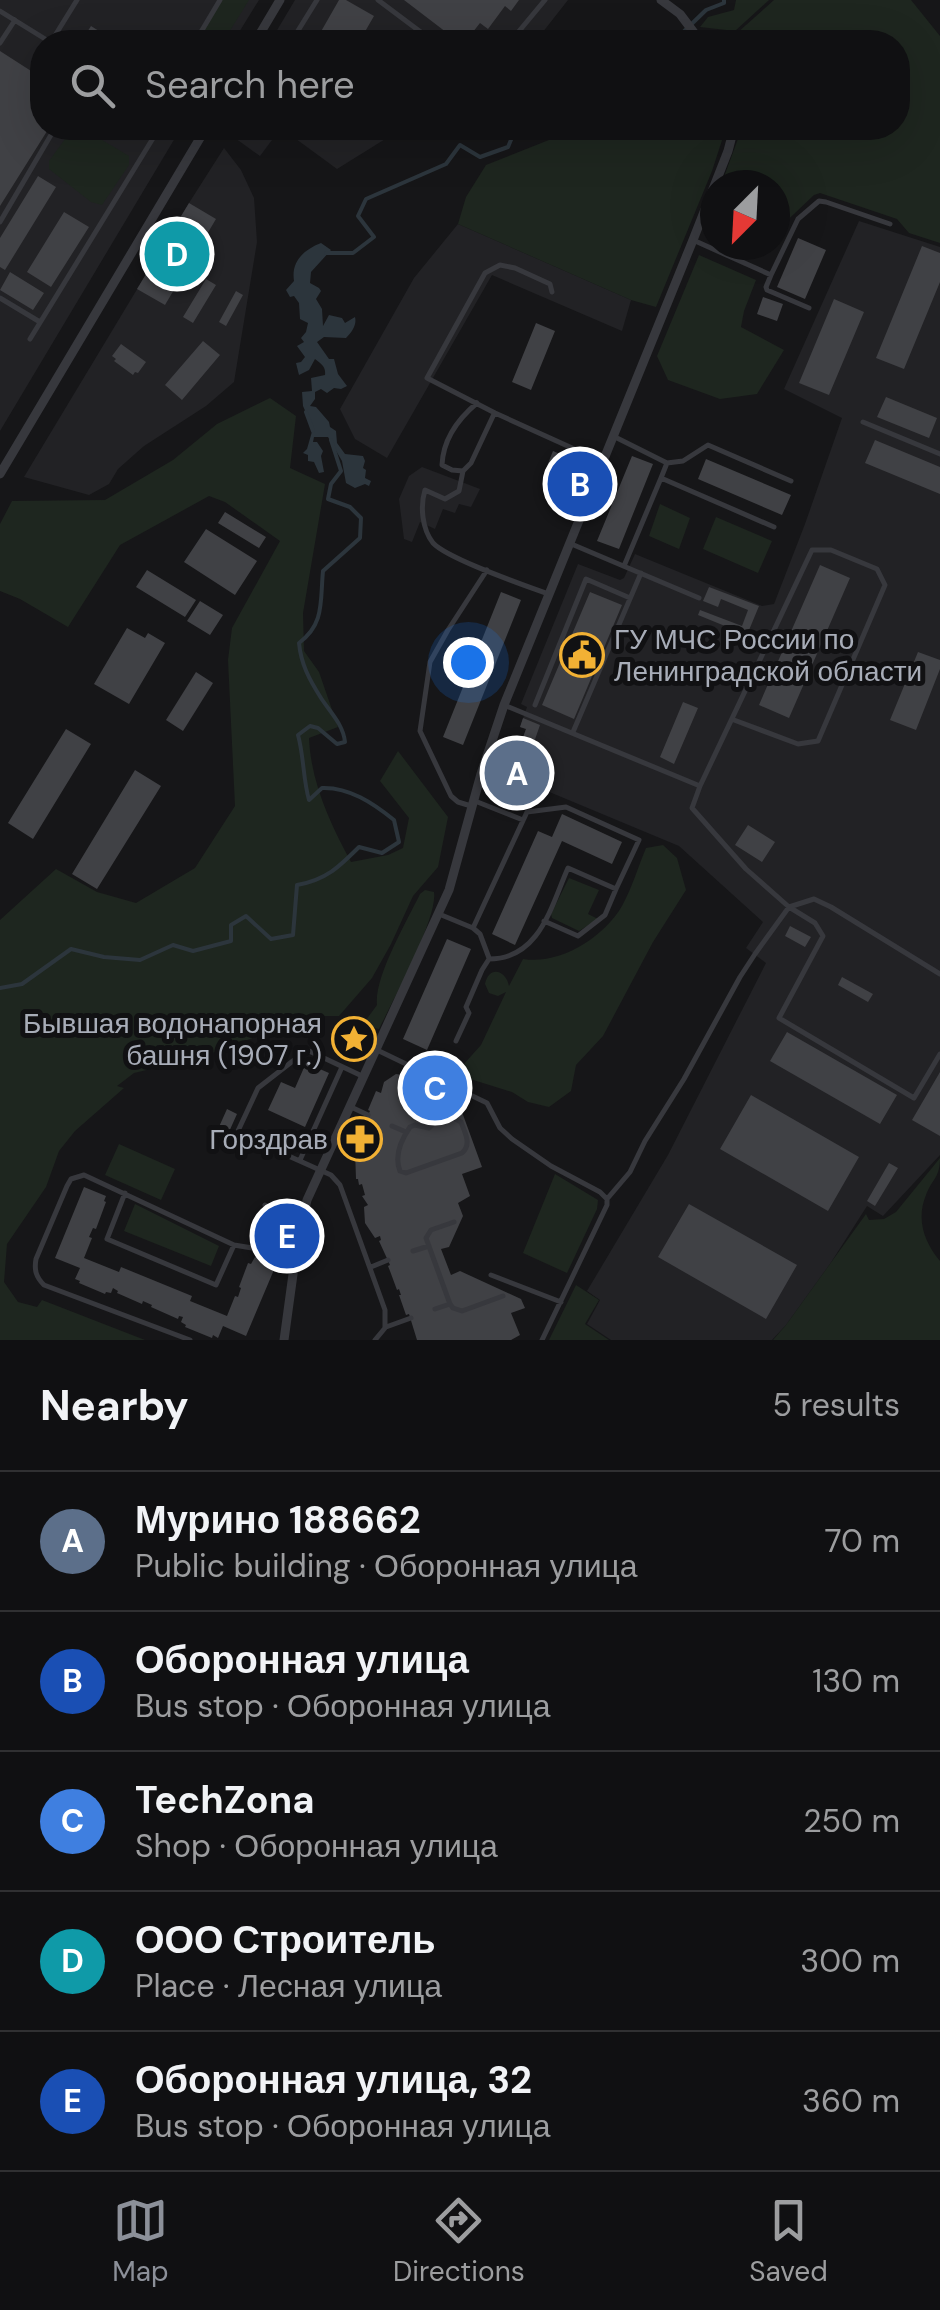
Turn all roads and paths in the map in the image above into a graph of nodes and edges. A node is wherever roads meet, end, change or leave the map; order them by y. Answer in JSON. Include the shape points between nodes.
{"nodes":[{"id":1,"x":77,"y":0,"type":"edge"},
{"id":2,"x":220,"y":0,"type":"edge"},
{"id":3,"x":280,"y":0,"type":"edge"},
{"id":4,"x":317,"y":0,"type":"edge"},
{"id":5,"x":378,"y":0,"type":"edge"},
{"id":6,"x":545,"y":0,"type":"edge"},
{"id":7,"x":661,"y":0,"type":"edge"},
{"id":8,"x":0,"y":12,"type":"edge"},
{"id":9,"x":14,"y":20,"type":"junction"},
{"id":10,"x":31,"y":30,"type":"edge"},
{"id":11,"x":58,"y":30,"type":"edge"},
{"id":12,"x":202,"y":30,"type":"edge"},
{"id":13,"x":262,"y":30,"type":"edge"},
{"id":14,"x":298,"y":30,"type":"edge"},
{"id":15,"x":418,"y":30,"type":"edge"},
{"id":16,"x":520,"y":30,"type":"edge"},
{"id":17,"x":692,"y":30,"type":"edge"},
{"id":18,"x":0,"y":43,"type":"edge"},
{"id":19,"x":47,"y":140,"type":"edge"},
{"id":20,"x":152,"y":140,"type":"edge"},
{"id":21,"x":198,"y":140,"type":"edge"},
{"id":22,"x":731,"y":140,"type":"edge"},
{"id":23,"x":0,"y":222,"type":"edge"},
{"id":24,"x":890,"y":224,"type":"dead end"},
{"id":25,"x":692,"y":240,"type":"junction"},
{"id":26,"x":771,"y":275,"type":"junction"},
{"id":27,"x":552,"y":292,"type":"dead end"},
{"id":28,"x":0,"y":298,"type":"edge"},
{"id":29,"x":809,"y":308,"type":"dead end"},
{"id":30,"x":40,"y":322,"type":"junction"},
{"id":31,"x":30,"y":339,"type":"dead end"},
{"id":32,"x":476,"y":403,"type":"junction"},
{"id":33,"x":495,"y":413,"type":"junction"},
{"id":34,"x":863,"y":422,"type":"dead end"},
{"id":35,"x":613,"y":436,"type":"junction"},
{"id":36,"x":940,"y":454,"type":"edge"},
{"id":37,"x":602,"y":462,"type":"junction"},
{"id":38,"x":667,"y":463,"type":"junction"},
{"id":39,"x":463,"y":471,"type":"junction"},
{"id":40,"x":0,"y":474,"type":"edge"},
{"id":41,"x":661,"y":478,"type":"junction"},
{"id":42,"x":791,"y":481,"type":"dead end"},
{"id":43,"x":774,"y":527,"type":"dead end"},
{"id":44,"x":569,"y":543,"type":"junction"},
{"id":45,"x":624,"y":566,"type":"junction"},
{"id":46,"x":487,"y":570,"type":"junction"},
{"id":47,"x":641,"y":573,"type":"junction"},
{"id":48,"x":548,"y":594,"type":"junction"},
{"id":49,"x":630,"y":598,"type":"junction"},
{"id":50,"x":699,"y":598,"type":"dead end"},
{"id":51,"x":504,"y":705,"type":"junction"},
{"id":52,"x":535,"y":705,"type":"dead end"},
{"id":53,"x":734,"y":720,"type":"junction"},
{"id":54,"x":573,"y":733,"type":"junction"},
{"id":55,"x":700,"y":786,"type":"junction"},
{"id":56,"x":473,"y":803,"type":"junction"},
{"id":57,"x":523,"y":820,"type":"junction"},
{"id":58,"x":616,"y":890,"type":"junction"},
{"id":59,"x":789,"y":907,"type":"junction"},
{"id":60,"x":439,"y":914,"type":"junction"},
{"id":61,"x":544,"y":921,"type":"junction"},
{"id":62,"x":474,"y":928,"type":"junction"},
{"id":63,"x":490,"y":959,"type":"junction"},
{"id":64,"x":940,"y":974,"type":"edge"},
{"id":65,"x":456,"y":1041,"type":"dead end"},
{"id":66,"x":377,"y":1050,"type":"junction"},
{"id":67,"x":940,"y":1054,"type":"edge"},
{"id":68,"x":342,"y":1067,"type":"junction"},
{"id":69,"x":364,"y":1078,"type":"junction"},
{"id":70,"x":351,"y":1106,"type":"junction"},
{"id":71,"x":368,"y":1115,"type":"dead end"},
{"id":72,"x":392,"y":1126,"type":"dead end"},
{"id":73,"x":406,"y":1132,"type":"junction"},
{"id":74,"x":300,"y":1160,"type":"junction"},
{"id":75,"x":322,"y":1170,"type":"junction"},
{"id":76,"x":126,"y":1193,"type":"junction"},
{"id":77,"x":608,"y":1199,"type":"junction"},
{"id":78,"x":265,"y":1206,"type":"dead end"},
{"id":79,"x":301,"y":1219,"type":"junction"},
{"id":80,"x":454,"y":1222,"type":"dead end"},
{"id":81,"x":234,"y":1245,"type":"junction"},
{"id":82,"x":428,"y":1246,"type":"junction"},
{"id":83,"x":413,"y":1251,"type":"dead end"},
{"id":84,"x":295,"y":1254,"type":"junction"},
{"id":85,"x":388,"y":1260,"type":"dead end"},
{"id":86,"x":371,"y":1267,"type":"junction"},
{"id":87,"x":491,"y":1274,"type":"dead end"},
{"id":88,"x":503,"y":1296,"type":"dead end"},
{"id":89,"x":560,"y":1302,"type":"junction"},
{"id":90,"x":450,"y":1304,"type":"junction"},
{"id":91,"x":435,"y":1309,"type":"dead end"},
{"id":92,"x":411,"y":1318,"type":"dead end"},
{"id":93,"x":385,"y":1328,"type":"junction"},
{"id":94,"x":190,"y":1340,"type":"edge"},
{"id":95,"x":284,"y":1340,"type":"edge"},
{"id":96,"x":374,"y":1340,"type":"edge"},
{"id":97,"x":542,"y":1340,"type":"edge"}],
"edges":[{"from":1,"to":11,"type":"lane"},
{"from":2,"to":12,"type":"lane"},
{"from":3,"to":13,"type":"street"},
{"from":4,"to":14,"type":"lane"},
{"from":5,"to":15,"type":"lane"},
{"from":6,"to":16,"type":"lane"},
{"from":7,"to":17,"type":"street"},
{"from":8,"to":9,"type":"lane"},
{"from":9,"to":10,"type":"lane"},
{"from":9,"to":18,"type":"lane"},
{"from":19,"to":23,"type":"lane"},
{"from":20,"to":30,"type":"lane"},
{"from":21,"to":40,"type":"street"},
{"from":22,"to":25,"type":"street"},
{"from":24,"to":26,"type":"lane","via":[[819,201],[798,219]]},
{"from":25,"to":26,"type":"lane"},
{"from":25,"to":35,"type":"street"},
{"from":26,"to":29,"type":"lane","via":[[768,290]]},
{"from":27,"to":32,"type":"lane","via":[[550,284],[515,268],[500,265],[485,273],[427,378]]},
{"from":28,"to":30,"type":"lane"},
{"from":30,"to":31,"type":"lane"},
{"from":32,"to":33,"type":"lane"},
{"from":32,"to":39,"type":"lane","via":[[442,449],[442,465]]},
{"from":33,"to":37,"type":"lane"},
{"from":33,"to":39,"type":"lane"},
{"from":34,"to":36,"type":"lane"},
{"from":35,"to":37,"type":"street"},
{"from":35,"to":38,"type":"lane"},
{"from":37,"to":44,"type":"street"},
{"from":38,"to":41,"type":"lane"},
{"from":38,"to":42,"type":"lane","via":[[683,462],[708,445]]},
{"from":39,"to":46,"type":"lane","via":[[459,491],[445,500],[425,490],[423,517],[432,542]]},
{"from":41,"to":43,"type":"lane"},
{"from":41,"to":45,"type":"lane"},
{"from":44,"to":45,"type":"lane"},
{"from":44,"to":48,"type":"street"},
{"from":45,"to":47,"type":"lane"},
{"from":46,"to":48,"type":"lane"},
{"from":46,"to":56,"type":"lane","via":[[430,662],[420,731],[451,796]]},
{"from":47,"to":49,"type":"lane"},
{"from":47,"to":50,"type":"lane"},
{"from":48,"to":51,"type":"street"},
{"from":49,"to":52,"type":"lane","via":[[586,579]]},
{"from":49,"to":54,"type":"lane"},
{"from":51,"to":54,"type":"lane"},
{"from":51,"to":56,"type":"street"},
{"from":53,"to":53,"type":"lane","via":[[812,550],[831,550],[877,569],[885,586],[818,741],[798,744]]},
{"from":53,"to":55,"type":"lane"},
{"from":54,"to":55,"type":"lane"},
{"from":55,"to":59,"type":"lane","via":[[692,808]]},
{"from":56,"to":57,"type":"lane"},
{"from":56,"to":60,"type":"street"},
{"from":57,"to":58,"type":"lane","via":[[527,812],[566,807],[639,840]]},
{"from":57,"to":62,"type":"lane"},
{"from":58,"to":61,"type":"lane","via":[[605,915],[578,936]]},
{"from":58,"to":61,"type":"lane","via":[[568,868]]},
{"from":59,"to":64,"type":"lane","via":[[814,900],[831,907]]},
{"from":59,"to":67,"type":"lane","via":[[823,936],[779,1018],[914,1098]]},
{"from":59,"to":77,"type":"lane"},
{"from":60,"to":62,"type":"lane"},
{"from":60,"to":66,"type":"street"},
{"from":61,"to":63,"type":"lane","via":[[530,944]]},
{"from":62,"to":63,"type":"lane"},
{"from":63,"to":65,"type":"lane"},
{"from":66,"to":69,"type":"street"},
{"from":66,"to":77,"type":"lane","via":[[487,1103],[512,1139]]},
{"from":68,"to":69,"type":"lane"},
{"from":68,"to":74,"type":"lane"},
{"from":68,"to":74,"type":"lane","via":[[307,1050],[258,1088],[237,1133]]},
{"from":69,"to":70,"type":"street"},
{"from":70,"to":71,"type":"lane"},
{"from":70,"to":75,"type":"street"},
{"from":72,"to":73,"type":"lane"},
{"from":73,"to":73,"type":"lane","via":[[397,1164],[406,1173],[462,1152],[469,1143],[454,1118]]},
{"from":74,"to":75,"type":"lane"},
{"from":75,"to":79,"type":"street"},
{"from":75,"to":86,"type":"lane","via":[[340,1184]]},
{"from":76,"to":81,"type":"lane"},
{"from":76,"to":81,"type":"lane","via":[[107,1239],[216,1285]]},
{"from":76,"to":94,"type":"lane","via":[[84,1175],[71,1179],[36,1259],[37,1278]]},
{"from":77,"to":89,"type":"lane"},
{"from":78,"to":79,"type":"lane"},
{"from":79,"to":84,"type":"street"},
{"from":80,"to":82,"type":"lane","via":[[427,1233]]},
{"from":81,"to":84,"type":"lane"},
{"from":82,"to":83,"type":"lane"},
{"from":82,"to":90,"type":"lane"},
{"from":84,"to":95,"type":"street"},
{"from":85,"to":86,"type":"lane"},
{"from":86,"to":93,"type":"lane"},
{"from":87,"to":89,"type":"lane"},
{"from":88,"to":90,"type":"lane","via":[[462,1311]]},
{"from":89,"to":97,"type":"lane"},
{"from":90,"to":91,"type":"lane"},
{"from":92,"to":93,"type":"lane"},
{"from":93,"to":96,"type":"lane"}]}
